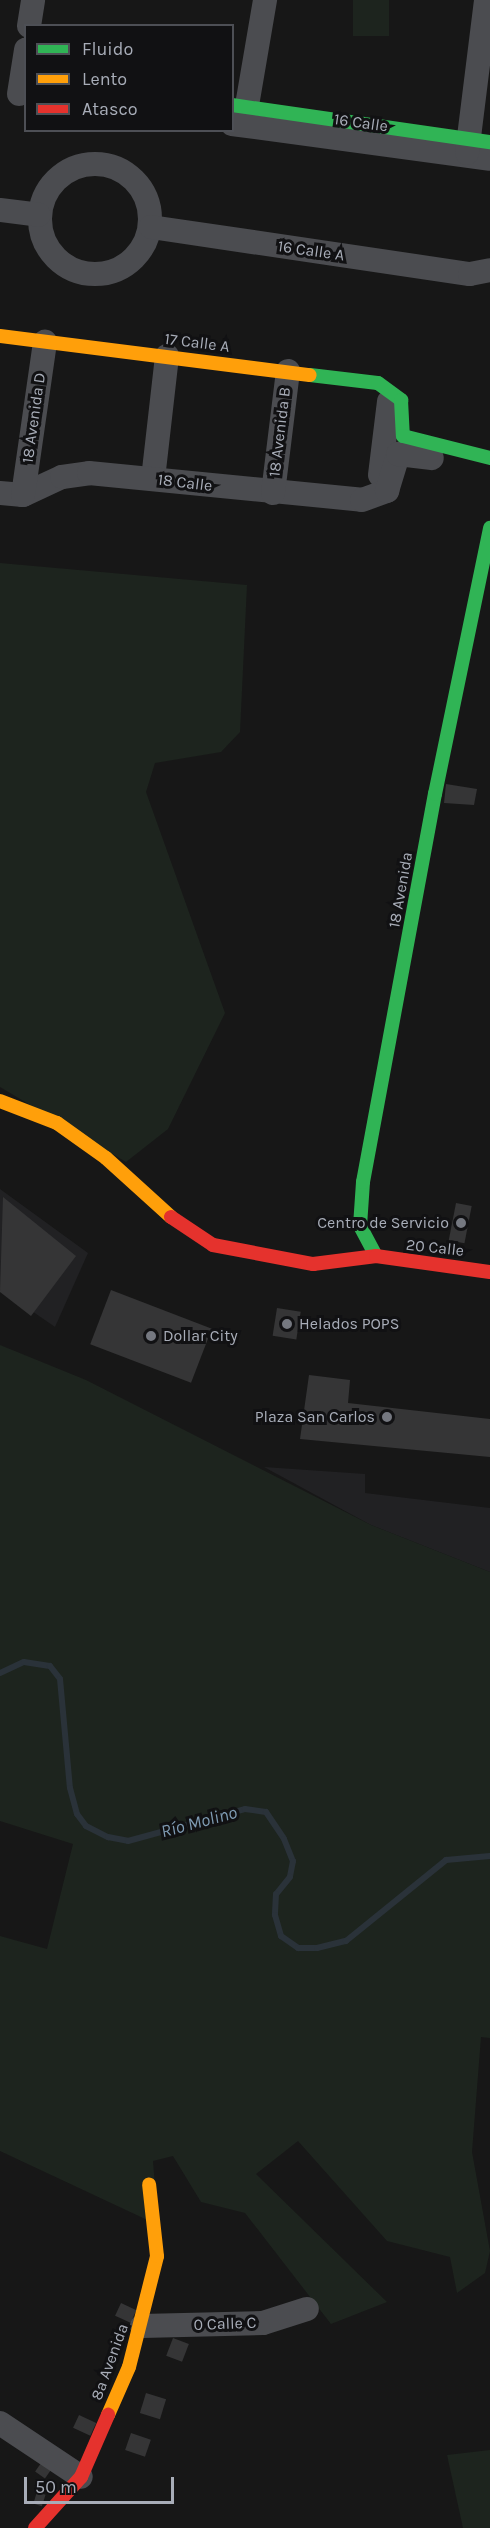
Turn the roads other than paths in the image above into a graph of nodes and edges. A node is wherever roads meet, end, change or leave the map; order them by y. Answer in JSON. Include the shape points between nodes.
{"nodes":[{"id":1,"x":33,"y":0,"type":"edge"},
{"id":2,"x":265,"y":0,"type":"edge"},
{"id":3,"x":486,"y":0,"type":"edge"},
{"id":4,"x":29,"y":24,"type":"edge"},
{"id":5,"x":24,"y":56,"type":"edge"},
{"id":6,"x":15,"y":85,"type":"edge"},
{"id":7,"x":239,"y":115,"type":"edge"},
{"id":8,"x":479,"y":149,"type":"edge"},
{"id":9,"x":0,"y":210,"type":"edge"},
{"id":10,"x":39,"y":215,"type":"junction"},
{"id":11,"x":151,"y":227,"type":"junction"},
{"id":12,"x":483,"y":277,"type":"edge"},
{"id":13,"x":0,"y":336,"type":"edge"},
{"id":14,"x":45,"y":342,"type":"junction"},
{"id":15,"x":166,"y":356,"type":"junction"},
{"id":16,"x":288,"y":371,"type":"junction"},
{"id":17,"x":388,"y":388,"type":"junction"},
{"id":18,"x":490,"y":458,"type":"edge"},
{"id":19,"x":490,"y":472,"type":"edge"},
{"id":20,"x":153,"y":479,"type":"junction"},
{"id":21,"x":273,"y":493,"type":"junction"},
{"id":22,"x":12,"y":494,"type":"edge"},
{"id":23,"x":374,"y":497,"type":"junction"},
{"id":24,"x":490,"y":528,"type":"edge"},
{"id":25,"x":0,"y":1101,"type":"edge"},
{"id":26,"x":376,"y":1256,"type":"junction"},
{"id":27,"x":490,"y":1272,"type":"edge"},
{"id":28,"x":149,"y":2184,"type":"dead end"},
{"id":29,"x":307,"y":2308,"type":"dead end"},
{"id":30,"x":142,"y":2325,"type":"junction"},
{"id":31,"x":0,"y":2423,"type":"edge"},
{"id":32,"x":81,"y":2476,"type":"junction"},
{"id":33,"x":35,"y":2528,"type":"edge"}],
"edges":[{"from":1,"to":4,"type":"street"},
{"from":2,"to":7,"type":"street"},
{"from":3,"to":8,"type":"street"},
{"from":5,"to":6,"type":"street"},
{"from":7,"to":8,"type":"street","name":"16 Calle"},
{"from":9,"to":10,"type":"street"},
{"from":10,"to":11,"type":"street","via":[[43,239],[56,260],[77,272],[101,275],[124,267],[142,250]]},
{"from":10,"to":11,"type":"street","via":[[45,194],[59,176],[79,166],[101,164],[123,171],[140,185],[150,205]]},
{"from":11,"to":12,"type":"street","name":"16 Calle A"},
{"from":13,"to":14,"type":"street","name":"17 Calle A"},
{"from":14,"to":15,"type":"street","name":"17 Calle A"},
{"from":14,"to":22,"type":"street","name":"18 Avenida D"},
{"from":15,"to":16,"type":"street","name":"17 Calle A"},
{"from":15,"to":20,"type":"street"},
{"from":16,"to":17,"type":"street","name":"17 Calle A","via":[[378,383]]},
{"from":16,"to":21,"type":"street","name":"18 Avenida B"},
{"from":17,"to":18,"type":"street","via":[[401,400],[403,436]]},
{"from":17,"to":23,"type":"street","via":[[386,442]]},
{"from":19,"to":23,"type":"street","via":[[398,454],[387,491]]},
{"from":20,"to":21,"type":"street","name":"18 Calle"},
{"from":20,"to":22,"type":"street","name":"18 Calle","via":[[75,473]]},
{"from":21,"to":23,"type":"street","name":"18 Calle","via":[[362,500]]},
{"from":24,"to":26,"type":"street","name":"18 Avenida","via":[[435,794],[363,1182],[360,1226]]},
{"from":25,"to":26,"type":"street","name":"20 Calle","via":[[57,1123],[106,1158],[181,1226],[213,1245],[313,1264]]},
{"from":26,"to":27,"type":"street","name":"20 Calle"},
{"from":28,"to":30,"type":"street","name":"8a Avenida","via":[[156,2256]]},
{"from":29,"to":30,"type":"street","name":"0 Calle C","via":[[263,2323]]},
{"from":30,"to":32,"type":"street","name":"8a Avenida","via":[[129,2367]]},
{"from":31,"to":32,"type":"street"},
{"from":32,"to":33,"type":"street","name":"8a Avenida","via":[[66,2499]]}]}
